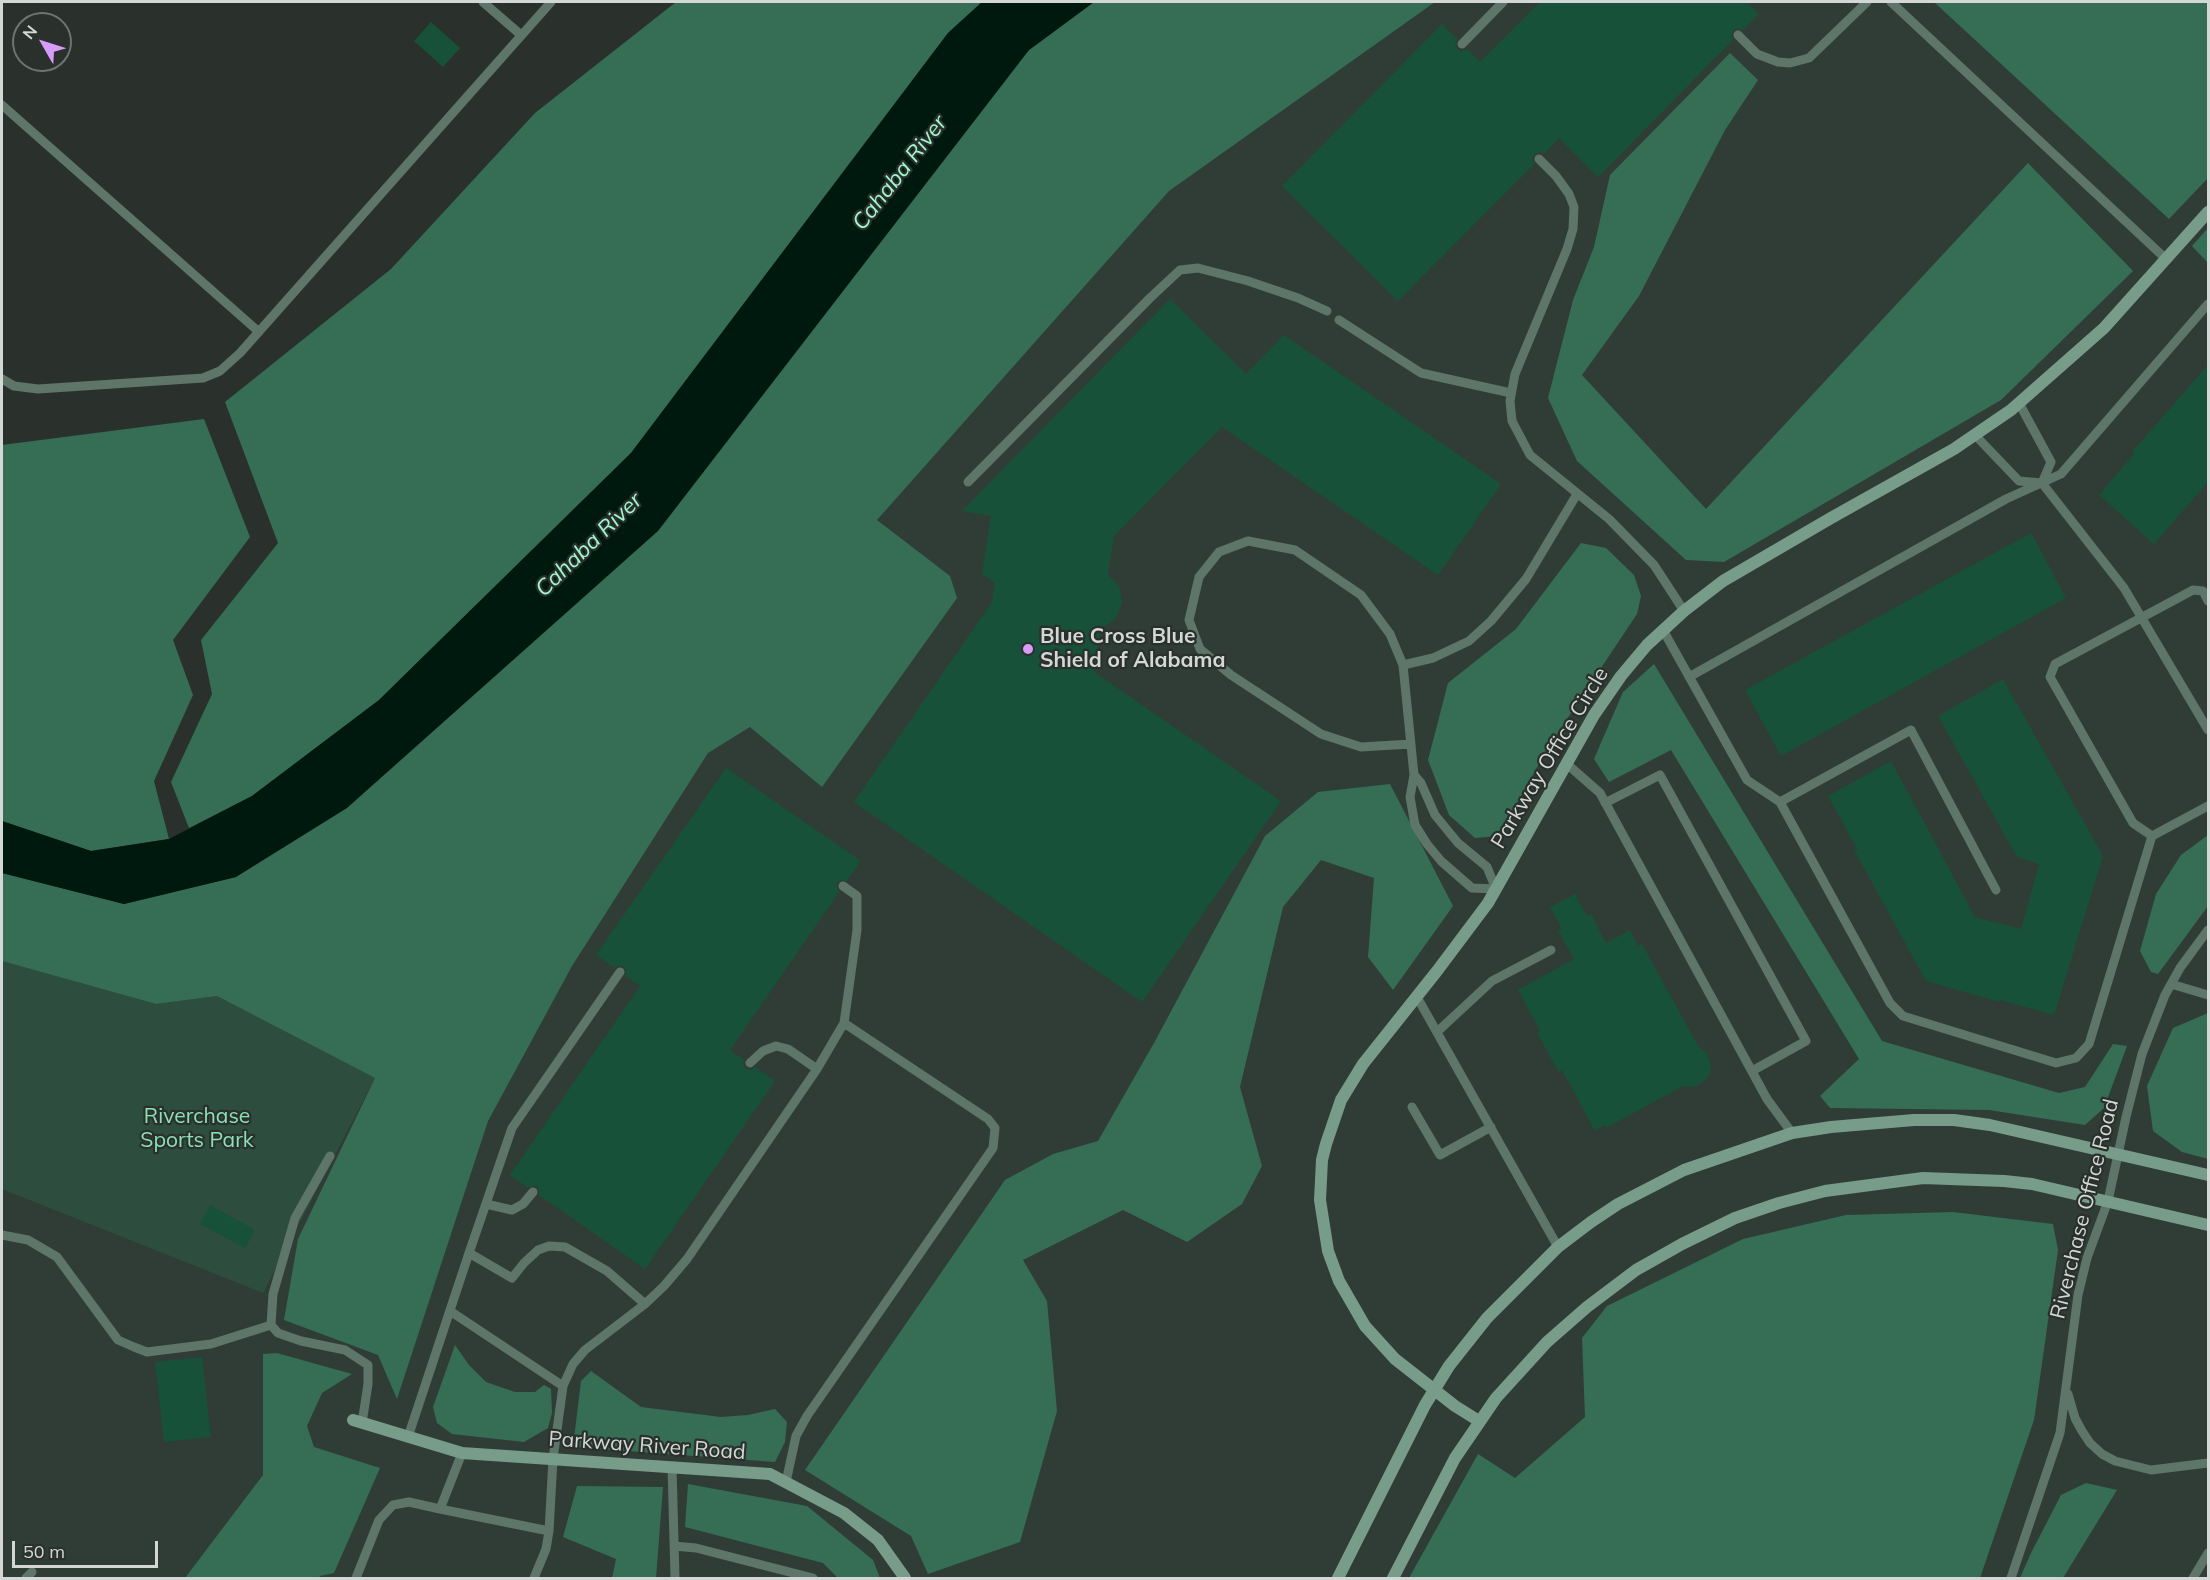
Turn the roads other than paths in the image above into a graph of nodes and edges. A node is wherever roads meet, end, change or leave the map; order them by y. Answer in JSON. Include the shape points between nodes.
{"nodes":[{"id":1,"x":483,"y":2,"type":"edge"},
{"id":2,"x":551,"y":2,"type":"edge"},
{"id":3,"x":1503,"y":2,"type":"edge"},
{"id":4,"x":1867,"y":2,"type":"edge"},
{"id":5,"x":1891,"y":2,"type":"edge"},
{"id":6,"x":521,"y":35,"type":"junction"},
{"id":7,"x":1738,"y":35,"type":"dead end"},
{"id":8,"x":1462,"y":44,"type":"dead end"},
{"id":9,"x":2,"y":105,"type":"edge"},
{"id":10,"x":1539,"y":159,"type":"dead end"},
{"id":11,"x":2208,"y":212,"type":"edge"},
{"id":12,"x":2166,"y":259,"type":"junction"},
{"id":13,"x":2208,"y":304,"type":"edge"},
{"id":14,"x":1327,"y":311,"type":"dead end"},
{"id":15,"x":1339,"y":320,"type":"dead end"},
{"id":16,"x":259,"y":332,"type":"junction"},
{"id":17,"x":2,"y":379,"type":"edge"},
{"id":18,"x":1511,"y":393,"type":"junction"},
{"id":19,"x":2019,"y":403,"type":"junction"},
{"id":20,"x":1975,"y":435,"type":"junction"},
{"id":21,"x":969,"y":482,"type":"dead end"},
{"id":22,"x":2042,"y":483,"type":"junction"},
{"id":23,"x":1576,"y":494,"type":"junction"},
{"id":24,"x":2208,"y":601,"type":"edge"},
{"id":25,"x":1684,"y":611,"type":"junction"},
{"id":26,"x":2143,"y":617,"type":"junction"},
{"id":27,"x":1663,"y":630,"type":"junction"},
{"id":28,"x":1404,"y":664,"type":"junction"},
{"id":29,"x":1689,"y":677,"type":"junction"},
{"id":30,"x":2208,"y":730,"type":"edge"},
{"id":31,"x":1410,"y":744,"type":"junction"},
{"id":32,"x":1567,"y":764,"type":"junction"},
{"id":33,"x":1414,"y":775,"type":"junction"},
{"id":34,"x":1780,"y":802,"type":"junction"},
{"id":35,"x":1605,"y":803,"type":"junction"},
{"id":36,"x":2208,"y":806,"type":"edge"},
{"id":37,"x":2152,"y":836,"type":"junction"},
{"id":38,"x":843,"y":886,"type":"dead end"},
{"id":39,"x":1496,"y":889,"type":"junction"},
{"id":40,"x":1996,"y":890,"type":"dead end"},
{"id":41,"x":2208,"y":930,"type":"edge"},
{"id":42,"x":1551,"y":950,"type":"dead end"},
{"id":43,"x":620,"y":972,"type":"dead end"},
{"id":44,"x":2171,"y":984,"type":"junction"},
{"id":45,"x":2208,"y":995,"type":"edge"},
{"id":46,"x":1417,"y":997,"type":"junction"},
{"id":47,"x":844,"y":1023,"type":"junction"},
{"id":48,"x":1437,"y":1032,"type":"junction"},
{"id":49,"x":750,"y":1063,"type":"dead end"},
{"id":50,"x":817,"y":1069,"type":"junction"},
{"id":51,"x":1752,"y":1071,"type":"junction"},
{"id":52,"x":1412,"y":1107,"type":"dead end"},
{"id":53,"x":1491,"y":1127,"type":"junction"},
{"id":54,"x":1792,"y":1133,"type":"junction"},
{"id":55,"x":2118,"y":1154,"type":"junction"},
{"id":56,"x":330,"y":1156,"type":"dead end"},
{"id":57,"x":2208,"y":1175,"type":"edge"},
{"id":58,"x":533,"y":1191,"type":"dead end"},
{"id":59,"x":2108,"y":1201,"type":"junction"},
{"id":60,"x":486,"y":1204,"type":"junction"},
{"id":61,"x":2208,"y":1225,"type":"edge"},
{"id":62,"x":2,"y":1235,"type":"edge"},
{"id":63,"x":1558,"y":1247,"type":"junction"},
{"id":64,"x":469,"y":1253,"type":"junction"},
{"id":65,"x":645,"y":1304,"type":"junction"},
{"id":66,"x":450,"y":1311,"type":"junction"},
{"id":67,"x":271,"y":1325,"type":"junction"},
{"id":68,"x":563,"y":1386,"type":"junction"},
{"id":69,"x":2067,"y":1389,"type":"junction"},
{"id":70,"x":1435,"y":1390,"type":"junction"},
{"id":71,"x":1479,"y":1421,"type":"junction"},
{"id":72,"x":358,"y":1422,"type":"joint"},
{"id":73,"x":408,"y":1437,"type":"junction"},
{"id":74,"x":462,"y":1454,"type":"junction"},
{"id":75,"x":553,"y":1459,"type":"junction"},
{"id":76,"x":2208,"y":1463,"type":"edge"},
{"id":77,"x":672,"y":1467,"type":"junction"},
{"id":78,"x":786,"y":1482,"type":"junction"},
{"id":79,"x":440,"y":1509,"type":"junction"},
{"id":80,"x":549,"y":1531,"type":"junction"},
{"id":81,"x":674,"y":1546,"type":"junction"},
{"id":82,"x":2208,"y":1553,"type":"edge"},
{"id":83,"x":356,"y":1578,"type":"edge"},
{"id":84,"x":534,"y":1578,"type":"edge"},
{"id":85,"x":675,"y":1578,"type":"edge"},
{"id":86,"x":813,"y":1578,"type":"edge"},
{"id":87,"x":905,"y":1578,"type":"edge"},
{"id":88,"x":1338,"y":1578,"type":"edge"},
{"id":89,"x":1393,"y":1578,"type":"edge"},
{"id":90,"x":2011,"y":1578,"type":"edge"},
{"id":91,"x":2193,"y":1578,"type":"edge"}],
"edges":[{"from":1,"to":6,"type":"lane"},
{"from":2,"to":6,"type":"lane"},
{"from":3,"to":8,"type":"lane"},
{"from":4,"to":7,"type":"lane","via":[[1809,58],[1790,63],[1778,63],[1757,54]]},
{"from":5,"to":12,"type":"lane"},
{"from":6,"to":16,"type":"lane"},
{"from":9,"to":16,"type":"lane"},
{"from":10,"to":18,"type":"lane","via":[[1569,194],[1574,207],[1573,229]]},
{"from":11,"to":12,"type":"street","name":"Parkway Office Circle"},
{"from":12,"to":19,"type":"street","name":"Parkway Office Circle","via":[[2104,328]]},
{"from":13,"to":22,"type":"lane","via":[[2061,474]]},
{"from":14,"to":21,"type":"lane","via":[[1248,281],[1198,268],[1180,270]]},
{"from":15,"to":18,"type":"lane","via":[[1421,373]]},
{"from":16,"to":17,"type":"lane","via":[[220,371],[203,378],[38,389],[14,386]]},
{"from":18,"to":23,"type":"lane","via":[[1512,421],[1530,455]]},
{"from":19,"to":20,"type":"street","name":"Parkway Office Circle"},
{"from":19,"to":22,"type":"lane","via":[[2051,462]]},
{"from":20,"to":22,"type":"lane","via":[[2019,482]]},
{"from":20,"to":25,"type":"street","name":"Parkway Office Circle","via":[[1724,581]]},
{"from":22,"to":26,"type":"lane"},
{"from":22,"to":29,"type":"lane","via":[[2006,499]]},
{"from":23,"to":25,"type":"lane","via":[[1609,519],[1654,565]]},
{"from":23,"to":28,"type":"lane","via":[[1526,579],[1491,621],[1469,641],[1434,658]]},
{"from":24,"to":26,"type":"lane","via":[[2203,591],[2193,590]]},
{"from":25,"to":27,"type":"street","name":"Parkway Office Circle"},
{"from":26,"to":30,"type":"lane"},
{"from":26,"to":37,"type":"lane","via":[[2055,664],[2050,677],[2133,823]]},
{"from":27,"to":29,"type":"lane"},
{"from":27,"to":32,"type":"street","name":"Parkway Office Circle","via":[[1621,676]]},
{"from":28,"to":31,"type":"lane"},
{"from":28,"to":31,"type":"lane","via":[[1390,634],[1361,595],[1295,550],[1248,541],[1219,552],[1199,578],[1189,620],[1200,649],[1231,675],[1321,734],[1361,747]]},
{"from":29,"to":34,"type":"lane","via":[[1747,780]]},
{"from":31,"to":33,"type":"lane"},
{"from":32,"to":35,"type":"lane","via":[[1600,793]]},
{"from":32,"to":39,"type":"street","name":"Parkway Office Circle"},
{"from":33,"to":39,"type":"lane","via":[[1435,815],[1458,843],[1487,867]]},
{"from":33,"to":39,"type":"lane","via":[[1410,797],[1413,816],[1427,844],[1472,888]]},
{"from":34,"to":37,"type":"lane","via":[[1890,1003],[1903,1016],[2056,1063],[2076,1058],[2089,1044]]},
{"from":34,"to":40,"type":"lane","via":[[1911,730]]},
{"from":35,"to":51,"type":"lane"},
{"from":35,"to":51,"type":"lane","via":[[1660,775],[1806,1041]]},
{"from":36,"to":37,"type":"lane"},
{"from":38,"to":47,"type":"lane","via":[[857,896],[857,930]]},
{"from":39,"to":46,"type":"street","name":"Parkway Office Circle"},
{"from":41,"to":44,"type":"lane","name":"Riverchase Office Road"},
{"from":42,"to":48,"type":"lane","via":[[1492,981]]},
{"from":43,"to":60,"type":"lane","via":[[512,1128]]},
{"from":44,"to":45,"type":"lane"},
{"from":44,"to":55,"type":"lane","name":"Riverchase Office Road","via":[[2142,1054]]},
{"from":46,"to":48,"type":"lane"},
{"from":46,"to":70,"type":"street","name":"Parkway Office Circle","via":[[1363,1064],[1341,1100],[1326,1144],[1320,1200],[1328,1251],[1348,1299],[1365,1326],[1395,1359]]},
{"from":47,"to":50,"type":"lane"},
{"from":47,"to":78,"type":"lane","via":[[988,1119],[995,1128],[993,1148],[807,1416],[796,1436]]},
{"from":48,"to":53,"type":"lane"},
{"from":49,"to":50,"type":"lane","via":[[776,1046],[788,1048]]},
{"from":50,"to":65,"type":"lane","via":[[687,1259]]},
{"from":51,"to":54,"type":"lane"},
{"from":52,"to":53,"type":"lane","via":[[1440,1155]]},
{"from":53,"to":63,"type":"lane"},
{"from":54,"to":55,"type":"street","via":[[1914,1120],[1954,1120]]},
{"from":54,"to":63,"type":"street","via":[[1714,1158],[1650,1186]]},
{"from":55,"to":57,"type":"street"},
{"from":55,"to":59,"type":"lane","name":"Riverchase Office Road"},
{"from":56,"to":67,"type":"lane","via":[[295,1218],[273,1294]]},
{"from":58,"to":60,"type":"lane","via":[[512,1210]]},
{"from":59,"to":61,"type":"street"},
{"from":59,"to":69,"type":"lane","name":"Riverchase Office Road","via":[[2078,1295]]},
{"from":59,"to":71,"type":"street","via":[[2023,1183],[1923,1178],[1825,1191],[1735,1218],[1636,1270],[1587,1306],[1547,1342]]},
{"from":60,"to":64,"type":"lane"},
{"from":62,"to":67,"type":"lane","via":[[28,1239],[57,1257],[118,1340],[147,1352],[211,1344]]},
{"from":63,"to":70,"type":"street","via":[[1487,1318]]},
{"from":64,"to":65,"type":"lane","via":[[512,1278],[538,1250],[565,1247],[607,1271]]},
{"from":64,"to":66,"type":"lane"},
{"from":65,"to":68,"type":"lane","via":[[585,1350]]},
{"from":66,"to":68,"type":"lane"},
{"from":66,"to":73,"type":"lane"},
{"from":67,"to":72,"type":"lane","via":[[278,1333],[301,1341],[345,1350],[368,1365],[368,1384]]},
{"from":68,"to":75,"type":"lane"},
{"from":69,"to":76,"type":"lane","via":[[2082,1431],[2096,1449],[2115,1461],[2151,1470]]},
{"from":69,"to":90,"type":"lane","name":"Riverchase Office Road","via":[[2060,1434]]},
{"from":70,"to":71,"type":"street","name":"Parkway Office Circle"},
{"from":70,"to":88,"type":"street"},
{"from":71,"to":89,"type":"street","via":[[1455,1458]]},
{"from":72,"to":73,"type":"street","name":"Parkway River Road"},
{"from":73,"to":74,"type":"street","name":"Parkway River Road"},
{"from":74,"to":75,"type":"street","name":"Parkway River Road"},
{"from":74,"to":79,"type":"lane"},
{"from":75,"to":77,"type":"street","name":"Parkway River Road"},
{"from":75,"to":80,"type":"lane"},
{"from":77,"to":78,"type":"street","name":"Parkway River Road","via":[[770,1474]]},
{"from":77,"to":81,"type":"lane"},
{"from":78,"to":87,"type":"street","name":"Parkway River Road","via":[[844,1513],[878,1540]]},
{"from":79,"to":80,"type":"lane"},
{"from":79,"to":83,"type":"lane","via":[[409,1502],[393,1505],[379,1520]]},
{"from":80,"to":84,"type":"lane"},
{"from":81,"to":85,"type":"lane"},
{"from":81,"to":86,"type":"lane"},
{"from":82,"to":91,"type":"lane"}]}
